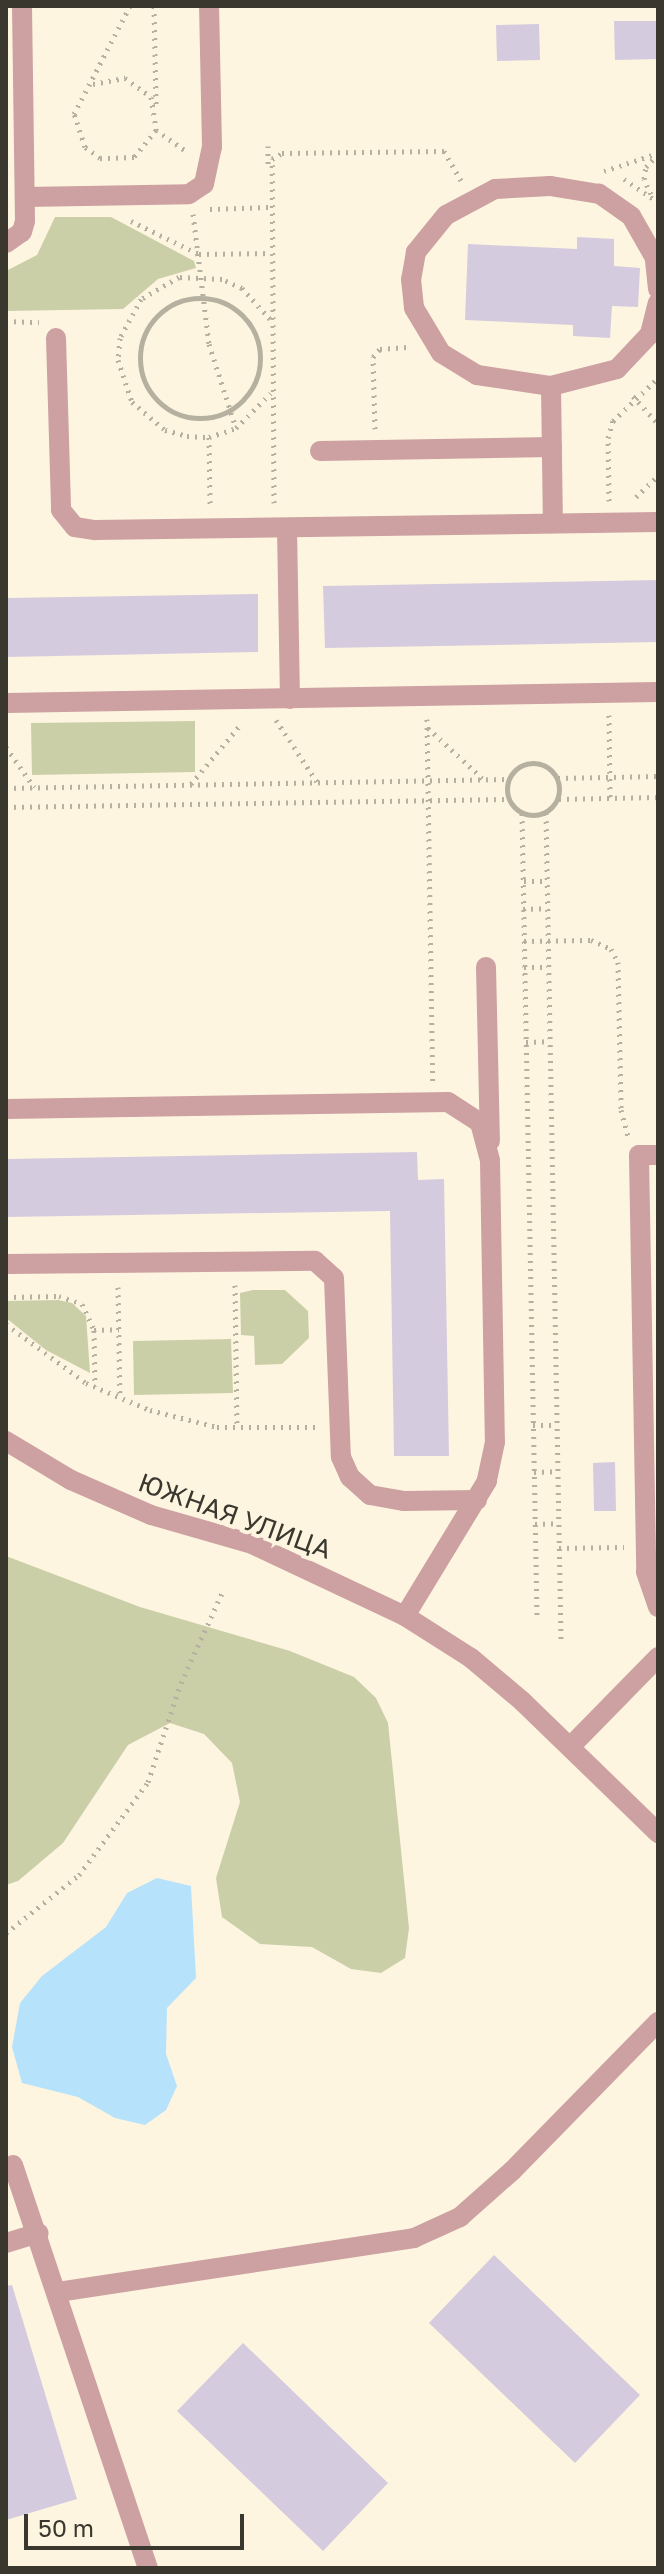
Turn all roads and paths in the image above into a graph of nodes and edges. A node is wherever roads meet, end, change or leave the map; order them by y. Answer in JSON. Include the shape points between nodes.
{"nodes":[{"id":1,"x":22,"y":6,"type":"edge"},
{"id":2,"x":130,"y":6,"type":"edge"},
{"id":3,"x":154,"y":6,"type":"edge"},
{"id":4,"x":209,"y":6,"type":"edge"},
{"id":5,"x":93,"y":84,"type":"junction"},
{"id":6,"x":157,"y":112,"type":"junction"},
{"id":7,"x":156,"y":130,"type":"junction"},
{"id":8,"x":268,"y":146,"type":"dead end"},
{"id":9,"x":658,"y":154,"type":"edge"},
{"id":10,"x":211,"y":157,"type":"junction"},
{"id":11,"x":268,"y":165,"type":"junction"},
{"id":12,"x":603,"y":171,"type":"dead end"},
{"id":13,"x":25,"y":197,"type":"junction"},
{"id":14,"x":469,"y":199,"type":"junction"},
{"id":15,"x":658,"y":201,"type":"edge"},
{"id":16,"x":269,"y":207,"type":"junction"},
{"id":17,"x":6,"y":243,"type":"edge"},
{"id":18,"x":270,"y":253,"type":"junction"},
{"id":19,"x":199,"y":254,"type":"junction"},
{"id":20,"x":201,"y":275,"type":"junction"},
{"id":21,"x":658,"y":289,"type":"edge"},
{"id":22,"x":203,"y":298,"type":"junction"},
{"id":23,"x":658,"y":303,"type":"edge"},
{"id":24,"x":271,"y":320,"type":"junction"},
{"id":25,"x":56,"y":338,"type":"dead end"},
{"id":26,"x":435,"y":347,"type":"junction"},
{"id":27,"x":611,"y":371,"type":"junction"},
{"id":28,"x":658,"y":378,"type":"edge"},
{"id":29,"x":551,"y":386,"type":"junction"},
{"id":30,"x":272,"y":392,"type":"junction"},
{"id":31,"x":634,"y":397,"type":"junction"},
{"id":32,"x":229,"y":411,"type":"junction"},
{"id":33,"x":658,"y":424,"type":"edge"},
{"id":34,"x":236,"y":428,"type":"junction"},
{"id":35,"x":209,"y":437,"type":"junction"},
{"id":36,"x":552,"y":447,"type":"junction"},
{"id":37,"x":375,"y":450,"type":"junction"},
{"id":38,"x":320,"y":451,"type":"dead end"},
{"id":39,"x":609,"y":522,"type":"junction"},
{"id":40,"x":658,"y":522,"type":"edge"},
{"id":41,"x":553,"y":523,"type":"junction"},
{"id":42,"x":280,"y":528,"type":"junction"},
{"id":43,"x":211,"y":529,"type":"junction"},
{"id":44,"x":658,"y":692,"type":"edge"},
{"id":45,"x":608,"y":693,"type":"junction"},
{"id":46,"x":426,"y":696,"type":"junction"},
{"id":47,"x":263,"y":699,"type":"junction"},
{"id":48,"x":290,"y":699,"type":"junction"},
{"id":49,"x":6,"y":703,"type":"edge"},
{"id":50,"x":427,"y":727,"type":"junction"},
{"id":51,"x":6,"y":747,"type":"edge"},
{"id":52,"x":658,"y":776,"type":"edge"},
{"id":53,"x":609,"y":777,"type":"junction"},
{"id":54,"x":558,"y":778,"type":"junction"},
{"id":55,"x":483,"y":779,"type":"junction"},
{"id":56,"x":508,"y":779,"type":"junction"},
{"id":57,"x":428,"y":780,"type":"junction"},
{"id":58,"x":317,"y":782,"type":"junction"},
{"id":59,"x":191,"y":785,"type":"junction"},
{"id":60,"x":34,"y":787,"type":"junction"},
{"id":61,"x":6,"y":788,"type":"edge"},
{"id":62,"x":658,"y":797,"type":"edge"},
{"id":63,"x":610,"y":798,"type":"junction"},
{"id":64,"x":509,"y":799,"type":"junction"},
{"id":65,"x":559,"y":799,"type":"junction"},
{"id":66,"x":428,"y":801,"type":"junction"},
{"id":67,"x":6,"y":807,"type":"edge"},
{"id":68,"x":522,"y":813,"type":"junction"},
{"id":69,"x":546,"y":813,"type":"junction"},
{"id":70,"x":523,"y":881,"type":"junction"},
{"id":71,"x":546,"y":881,"type":"junction"},
{"id":72,"x":547,"y":908,"type":"junction"},
{"id":73,"x":523,"y":909,"type":"junction"},
{"id":74,"x":524,"y":941,"type":"junction"},
{"id":75,"x":548,"y":941,"type":"junction"},
{"id":76,"x":486,"y":967,"type":"dead end"},
{"id":77,"x":524,"y":967,"type":"junction"},
{"id":78,"x":548,"y":967,"type":"junction"},
{"id":79,"x":550,"y":1041,"type":"junction"},
{"id":80,"x":526,"y":1042,"type":"junction"},
{"id":81,"x":434,"y":1102,"type":"junction"},
{"id":82,"x":6,"y":1109,"type":"edge"},
{"id":83,"x":648,"y":1155,"type":"edge"},
{"id":84,"x":490,"y":1161,"type":"junction"},
{"id":85,"x":234,"y":1260,"type":"junction"},
{"id":86,"x":117,"y":1262,"type":"junction"},
{"id":87,"x":6,"y":1264,"type":"edge"},
{"id":88,"x":6,"y":1297,"type":"edge"},
{"id":89,"x":6,"y":1324,"type":"edge"},
{"id":90,"x":119,"y":1329,"type":"junction"},
{"id":91,"x":94,"y":1330,"type":"junction"},
{"id":92,"x":95,"y":1386,"type":"junction"},
{"id":93,"x":120,"y":1398,"type":"junction"},
{"id":94,"x":339,"y":1425,"type":"junction"},
{"id":95,"x":533,"y":1425,"type":"junction"},
{"id":96,"x":556,"y":1425,"type":"junction"},
{"id":97,"x":237,"y":1428,"type":"junction"},
{"id":98,"x":6,"y":1441,"type":"edge"},
{"id":99,"x":557,"y":1471,"type":"junction"},
{"id":100,"x":534,"y":1472,"type":"junction"},
{"id":101,"x":477,"y":1500,"type":"junction"},
{"id":102,"x":558,"y":1523,"type":"junction"},
{"id":103,"x":535,"y":1524,"type":"junction"},
{"id":104,"x":645,"y":1547,"type":"junction"},
{"id":105,"x":559,"y":1548,"type":"junction"},
{"id":106,"x":222,"y":1593,"type":"dead end"},
{"id":107,"x":658,"y":1607,"type":"edge"},
{"id":108,"x":537,"y":1615,"type":"dead end"},
{"id":109,"x":405,"y":1616,"type":"junction"},
{"id":110,"x":561,"y":1641,"type":"dead end"},
{"id":111,"x":658,"y":1657,"type":"edge"},
{"id":112,"x":570,"y":1747,"type":"junction"},
{"id":113,"x":658,"y":1833,"type":"edge"},
{"id":114,"x":6,"y":1933,"type":"edge"},
{"id":115,"x":657,"y":2025,"type":"edge"},
{"id":116,"x":13,"y":2165,"type":"dead end"},
{"id":117,"x":38,"y":2233,"type":"junction"},
{"id":118,"x":6,"y":2243,"type":"edge"},
{"id":119,"x":58,"y":2292,"type":"junction"},
{"id":120,"x":148,"y":2568,"type":"edge"}],
"edges":[{"from":1,"to":13,"type":"street"},
{"from":2,"to":5,"type":"path"},
{"from":3,"to":6,"type":"path"},
{"from":4,"to":10,"type":"street"},
{"from":5,"to":6,"type":"path","via":[[125,78],[140,85]]},
{"from":5,"to":7,"type":"path","via":[[74,114],[85,147],[117,161],[148,146]]},
{"from":6,"to":7,"type":"path"},
{"from":7,"to":10,"type":"path","via":[[178,148]]},
{"from":8,"to":11,"type":"path"},
{"from":9,"to":12,"type":"path"},
{"from":9,"to":15,"type":"path","via":[[646,167],[644,179]]},
{"from":10,"to":13,"type":"street","via":[[204,184],[189,194]]},
{"from":11,"to":14,"type":"path","via":[[282,153],[444,151]]},
{"from":11,"to":16,"type":"path"},
{"from":13,"to":17,"type":"street","via":[[22,232]]},
{"from":14,"to":21,"type":"street","via":[[495,189],[550,186],[599,194],[631,216],[655,258]]},
{"from":14,"to":26,"type":"street","via":[[446,215],[416,252],[411,279],[414,308]]},
{"from":16,"to":18,"type":"path"},
{"from":16,"to":19,"type":"path","via":[[192,209]]},
{"from":18,"to":19,"type":"path"},
{"from":18,"to":24,"type":"path"},
{"from":19,"to":20,"type":"path"},
{"from":20,"to":22,"type":"path"},
{"from":20,"to":24,"type":"path","via":[[242,288]]},
{"from":20,"to":35,"type":"path","via":[[179,277],[141,299],[120,338],[118,360],[132,402],[147,418],[187,436]]},
{"from":22,"to":32,"type":"path","via":[[209,344]]},
{"from":22,"to":32,"type":"path","via":[[237,310],[258,343],[255,382]]},
{"from":22,"to":32,"type":"path","via":[[180,300],[162,310],[141,343],[139,363],[144,382],[171,411],[190,418]]},
{"from":23,"to":27,"type":"street","via":[[650,334]]},
{"from":24,"to":30,"type":"path"},
{"from":25,"to":43,"type":"street","via":[[61,510],[75,527],[95,530]]},
{"from":26,"to":29,"type":"street","via":[[477,375]]},
{"from":26,"to":37,"type":"path","via":[[386,348],[373,357]]},
{"from":27,"to":29,"type":"street"},
{"from":27,"to":31,"type":"path"},
{"from":28,"to":31,"type":"path"},
{"from":29,"to":36,"type":"street"},
{"from":30,"to":34,"type":"path"},
{"from":30,"to":42,"type":"path"},
{"from":31,"to":33,"type":"path"},
{"from":31,"to":39,"type":"path","via":[[619,412],[608,438]]},
{"from":32,"to":34,"type":"path"},
{"from":34,"to":35,"type":"path"},
{"from":35,"to":43,"type":"path"},
{"from":36,"to":37,"type":"street"},
{"from":36,"to":41,"type":"street"},
{"from":37,"to":38,"type":"street"},
{"from":39,"to":40,"type":"street"},
{"from":39,"to":41,"type":"street"},
{"from":41,"to":42,"type":"street"},
{"from":42,"to":43,"type":"street"},
{"from":42,"to":48,"type":"street"},
{"from":44,"to":45,"type":"street"},
{"from":45,"to":46,"type":"street"},
{"from":45,"to":53,"type":"path"},
{"from":46,"to":48,"type":"street"},
{"from":46,"to":50,"type":"path"},
{"from":47,"to":48,"type":"street"},
{"from":47,"to":49,"type":"street"},
{"from":47,"to":58,"type":"path"},
{"from":47,"to":59,"type":"path"},
{"from":50,"to":55,"type":"path"},
{"from":50,"to":57,"type":"path"},
{"from":51,"to":60,"type":"path"},
{"from":52,"to":53,"type":"path"},
{"from":53,"to":54,"type":"path"},
{"from":53,"to":63,"type":"path"},
{"from":54,"to":56,"type":"path","via":[[548,766],[533,762],[518,767]]},
{"from":54,"to":65,"type":"path"},
{"from":55,"to":56,"type":"path"},
{"from":55,"to":57,"type":"path"},
{"from":56,"to":64,"type":"path"},
{"from":57,"to":58,"type":"path"},
{"from":57,"to":66,"type":"path"},
{"from":58,"to":59,"type":"path"},
{"from":59,"to":60,"type":"path"},
{"from":60,"to":61,"type":"path"},
{"from":62,"to":63,"type":"path"},
{"from":63,"to":65,"type":"path"},
{"from":64,"to":66,"type":"path"},
{"from":64,"to":68,"type":"path"},
{"from":65,"to":69,"type":"path"},
{"from":66,"to":67,"type":"path"},
{"from":66,"to":81,"type":"path"},
{"from":68,"to":69,"type":"path"},
{"from":68,"to":70,"type":"path"},
{"from":69,"to":71,"type":"path"},
{"from":70,"to":71,"type":"path"},
{"from":70,"to":73,"type":"path"},
{"from":71,"to":72,"type":"path"},
{"from":72,"to":73,"type":"path"},
{"from":72,"to":75,"type":"path"},
{"from":73,"to":74,"type":"path"},
{"from":74,"to":75,"type":"path"},
{"from":74,"to":77,"type":"path"},
{"from":75,"to":78,"type":"path"},
{"from":75,"to":83,"type":"path","via":[[602,943],[618,962],[622,1121]]},
{"from":76,"to":84,"type":"street"},
{"from":77,"to":78,"type":"path"},
{"from":77,"to":80,"type":"path"},
{"from":78,"to":79,"type":"path"},
{"from":79,"to":80,"type":"path"},
{"from":79,"to":96,"type":"path"},
{"from":80,"to":95,"type":"path"},
{"from":81,"to":82,"type":"street"},
{"from":81,"to":84,"type":"street","via":[[466,1110],[480,1123]]},
{"from":83,"to":104,"type":"street"},
{"from":84,"to":101,"type":"street","via":[[495,1442]]},
{"from":85,"to":86,"type":"street"},
{"from":85,"to":94,"type":"street","via":[[304,1258],[327,1268],[334,1278]]},
{"from":85,"to":97,"type":"path"},
{"from":86,"to":87,"type":"street"},
{"from":86,"to":90,"type":"path"},
{"from":88,"to":91,"type":"path","via":[[73,1298],[90,1314]]},
{"from":89,"to":92,"type":"path"},
{"from":90,"to":91,"type":"path"},
{"from":90,"to":93,"type":"path"},
{"from":91,"to":92,"type":"path"},
{"from":92,"to":93,"type":"path"},
{"from":93,"to":97,"type":"path","via":[[150,1410]]},
{"from":94,"to":97,"type":"path","via":[[287,1431]]},
{"from":94,"to":101,"type":"street","via":[[341,1457],[350,1477],[370,1495],[404,1501]]},
{"from":95,"to":96,"type":"path"},
{"from":95,"to":100,"type":"path"},
{"from":96,"to":99,"type":"path"},
{"from":98,"to":109,"type":"street","name":"ЮЖНАЯ УЛИЦА","via":[[71,1480],[151,1515],[252,1544]]},
{"from":99,"to":100,"type":"path"},
{"from":99,"to":102,"type":"path"},
{"from":100,"to":103,"type":"path"},
{"from":101,"to":109,"type":"street"},
{"from":102,"to":103,"type":"path"},
{"from":102,"to":105,"type":"path"},
{"from":103,"to":108,"type":"path"},
{"from":104,"to":105,"type":"path"},
{"from":104,"to":107,"type":"street","via":[[646,1572]]},
{"from":105,"to":110,"type":"path"},
{"from":106,"to":114,"type":"path","via":[[181,1683],[148,1782],[79,1875]]},
{"from":109,"to":112,"type":"street","name":"ЮЖНАЯ УЛИЦА","via":[[471,1658]]},
{"from":111,"to":112,"type":"street"},
{"from":112,"to":113,"type":"street","name":"ЮЖНАЯ УЛИЦА"},
{"from":115,"to":119,"type":"street","via":[[460,2217],[414,2238]]},
{"from":116,"to":117,"type":"street"},
{"from":117,"to":118,"type":"street"},
{"from":117,"to":119,"type":"street"},
{"from":119,"to":120,"type":"street"}]}
